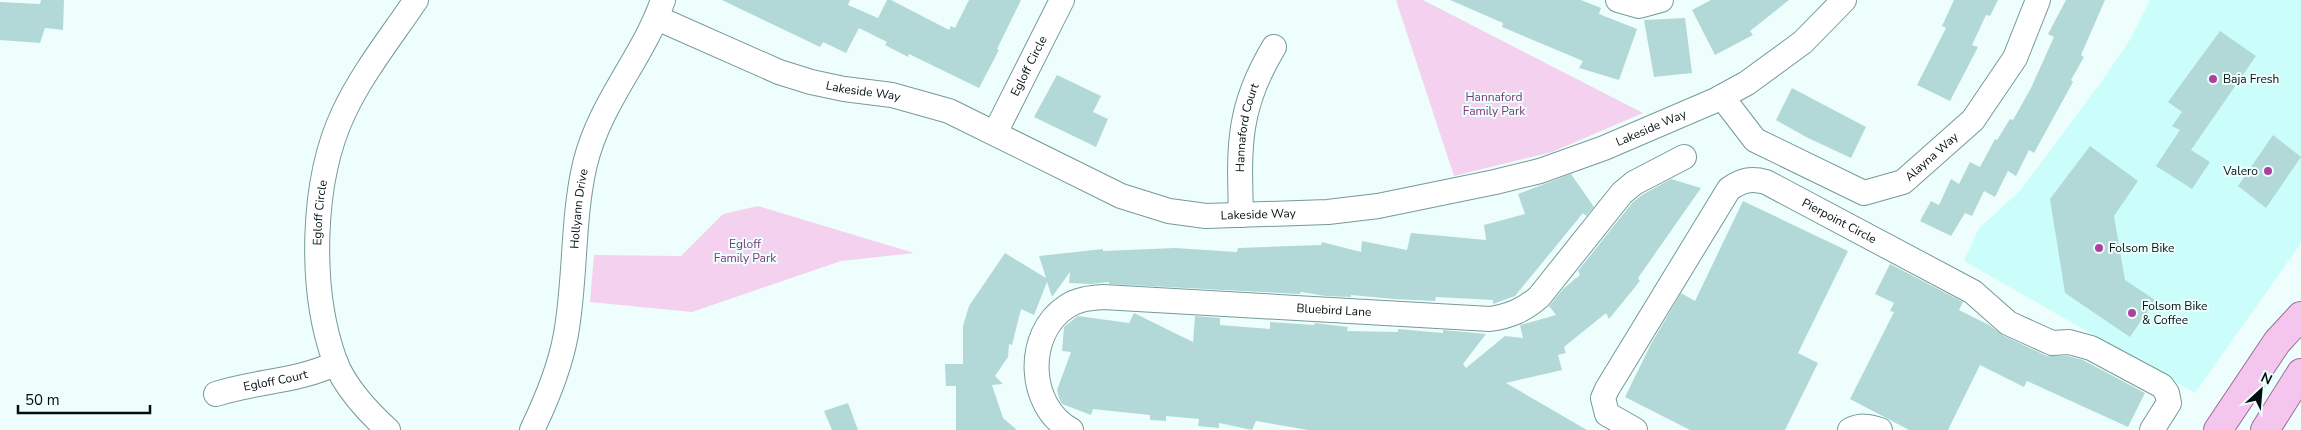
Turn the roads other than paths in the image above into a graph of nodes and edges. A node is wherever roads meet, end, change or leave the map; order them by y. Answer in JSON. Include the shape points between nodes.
{"nodes":[{"id":1,"x":416,"y":0,"type":"edge"},
{"id":2,"x":1062,"y":0,"type":"edge"},
{"id":3,"x":1618,"y":0,"type":"edge"},
{"id":4,"x":1661,"y":0,"type":"edge"},
{"id":5,"x":1844,"y":0,"type":"edge"},
{"id":6,"x":2038,"y":0,"type":"edge"},
{"id":7,"x":660,"y":9,"type":"edge"},
{"id":8,"x":1274,"y":47,"type":"dead end"},
{"id":9,"x":1722,"y":97,"type":"junction"},
{"id":10,"x":995,"y":133,"type":"junction"},
{"id":11,"x":1684,"y":157,"type":"dead end"},
{"id":12,"x":1241,"y":216,"type":"junction"},
{"id":13,"x":2301,"y":316,"type":"edge"},
{"id":14,"x":336,"y":363,"type":"junction"},
{"id":15,"x":2301,"y":373,"type":"edge"},
{"id":16,"x":216,"y":394,"type":"dead end"},
{"id":17,"x":388,"y":430,"type":"edge"},
{"id":18,"x":532,"y":430,"type":"edge"},
{"id":19,"x":1071,"y":430,"type":"edge"},
{"id":20,"x":1635,"y":430,"type":"edge"},
{"id":21,"x":1850,"y":430,"type":"edge"},
{"id":22,"x":1880,"y":430,"type":"edge"},
{"id":23,"x":2152,"y":430,"type":"edge"},
{"id":24,"x":2218,"y":430,"type":"edge"},
{"id":25,"x":2264,"y":430,"type":"edge"}],
"edges":[{"from":1,"to":14,"type":"street","name":"Egloff Circle","via":[[344,113],[322,183],[318,227],[320,293]]},
{"from":2,"to":10,"type":"street","name":"Egloff Circle"},
{"from":3,"to":4,"type":"street","via":[[1639,6]]},
{"from":5,"to":9,"type":"street","name":"Lakeside Way","via":[[1803,42]]},
{"from":6,"to":9,"type":"street","name":"Alayna Way","via":[[2015,58],[1988,100],[1973,120],[1903,182],[1864,193],[1755,140]]},
{"from":7,"to":10,"type":"street","name":"Lakeside Way","via":[[779,72],[844,89],[921,102]]},
{"from":7,"to":18,"type":"street","name":"Hollyann Drive","via":[[605,108],[594,135],[580,192],[564,346],[546,402]]},
{"from":8,"to":12,"type":"street","name":"Hannaford Court","via":[[1253,87],[1244,114],[1239,156]]},
{"from":9,"to":12,"type":"street","name":"Lakeside Way","via":[[1604,148],[1540,171],[1378,206]]},
{"from":10,"to":12,"type":"street","name":"Lakeside Way","via":[[1144,205],[1206,216]]},
{"from":11,"to":19,"type":"street","name":"Bluebird Lane","via":[[1634,183],[1622,193],[1539,297],[1511,316],[1490,319],[1103,297],[1073,303],[1047,326],[1040,343],[1037,370],[1043,402]]},
{"from":13,"to":24,"type":"main road","via":[[2277,342]]},
{"from":14,"to":16,"type":"street","name":"Egloff Court","via":[[318,372],[240,386]]},
{"from":14,"to":17,"type":"street","name":"Egloff Circle","via":[[366,408]]},
{"from":15,"to":25,"type":"main road"},
{"from":20,"to":23,"type":"street","name":"Pierpoint Circle","via":[[1607,414],[1603,398],[1607,389],[1729,189],[1740,181],[1753,178],[1972,292],[2008,323],[2052,343],[2069,342],[2091,348],[2162,386],[2169,403]]},
{"from":21,"to":22,"type":"street","via":[[1868,426]]}]}
